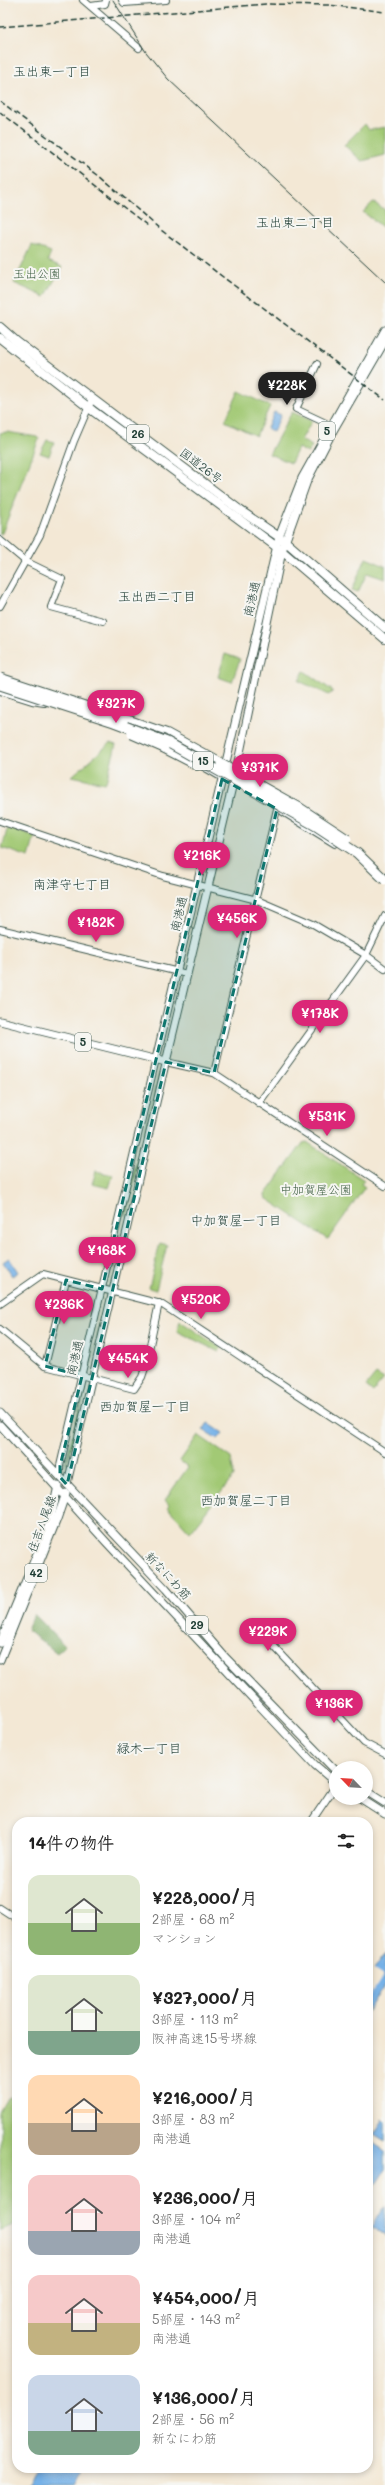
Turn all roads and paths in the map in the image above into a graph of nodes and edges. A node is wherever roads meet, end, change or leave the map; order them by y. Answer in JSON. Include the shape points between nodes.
{"nodes":[{"id":1,"x":83,"y":0,"type":"edge"},
{"id":2,"x":106,"y":0,"type":"edge"},
{"id":3,"x":122,"y":0,"type":"edge"},
{"id":4,"x":166,"y":0,"type":"edge"},
{"id":5,"x":91,"y":6,"type":"junction"},
{"id":6,"x":139,"y":48,"type":"dead end"},
{"id":7,"x":0,"y":327,"type":"edge"},
{"id":8,"x":385,"y":330,"type":"edge"},
{"id":9,"x":0,"y":338,"type":"edge"},
{"id":10,"x":385,"y":341,"type":"edge"},
{"id":11,"x":316,"y":364,"type":"dead end"},
{"id":12,"x":92,"y":399,"type":"junction"},
{"id":13,"x":88,"y":407,"type":"junction"},
{"id":14,"x":330,"y":425,"type":"junction"},
{"id":15,"x":282,"y":539,"type":"junction"},
{"id":16,"x":0,"y":540,"type":"edge"},
{"id":17,"x":279,"y":548,"type":"junction"},
{"id":18,"x":25,"y":561,"type":"junction"},
{"id":19,"x":0,"y":606,"type":"edge"},
{"id":20,"x":103,"y":621,"type":"dead end"},
{"id":21,"x":385,"y":628,"type":"edge"},
{"id":22,"x":385,"y":639,"type":"edge"},
{"id":23,"x":0,"y":673,"type":"edge"},
{"id":24,"x":0,"y":678,"type":"edge"},
{"id":25,"x":0,"y":686,"type":"edge"},
{"id":26,"x":0,"y":690,"type":"edge"},
{"id":27,"x":226,"y":764,"type":"junction"},
{"id":28,"x":197,"y":765,"type":"junction"},
{"id":29,"x":236,"y":770,"type":"junction"},
{"id":30,"x":222,"y":779,"type":"junction"},
{"id":31,"x":233,"y":784,"type":"junction"},
{"id":32,"x":277,"y":809,"type":"junction"},
{"id":33,"x":0,"y":821,"type":"edge"},
{"id":34,"x":348,"y":838,"type":"dead end"},
{"id":35,"x":385,"y":871,"type":"edge"},
{"id":36,"x":385,"y":880,"type":"edge"},
{"id":37,"x":197,"y":884,"type":"junction"},
{"id":38,"x":385,"y":886,"type":"edge"},
{"id":39,"x":208,"y":887,"type":"junction"},
{"id":40,"x":257,"y":900,"type":"junction"},
{"id":41,"x":385,"y":916,"type":"edge"},
{"id":42,"x":0,"y":929,"type":"edge"},
{"id":43,"x":366,"y":955,"type":"junction"},
{"id":44,"x":385,"y":969,"type":"edge"},
{"id":45,"x":177,"y":972,"type":"junction"},
{"id":46,"x":187,"y":974,"type":"junction"},
{"id":47,"x":0,"y":1022,"type":"edge"},
{"id":48,"x":156,"y":1059,"type":"junction"},
{"id":49,"x":166,"y":1062,"type":"junction"},
{"id":50,"x":214,"y":1073,"type":"junction"},
{"id":51,"x":259,"y":1103,"type":"junction"},
{"id":52,"x":385,"y":1186,"type":"edge"},
{"id":53,"x":66,"y":1280,"type":"junction"},
{"id":54,"x":102,"y":1289,"type":"junction"},
{"id":55,"x":112,"y":1291,"type":"junction"},
{"id":56,"x":159,"y":1303,"type":"junction"},
{"id":57,"x":0,"y":1304,"type":"edge"},
{"id":58,"x":0,"y":1329,"type":"edge"},
{"id":59,"x":46,"y":1366,"type":"junction"},
{"id":60,"x":82,"y":1376,"type":"junction"},
{"id":61,"x":92,"y":1379,"type":"junction"},
{"id":62,"x":0,"y":1413,"type":"edge"},
{"id":63,"x":0,"y":1424,"type":"edge"},
{"id":64,"x":385,"y":1452,"type":"edge"},
{"id":65,"x":60,"y":1477,"type":"junction"},
{"id":66,"x":67,"y":1484,"type":"junction"},
{"id":67,"x":58,"y":1489,"type":"junction"},
{"id":68,"x":65,"y":1497,"type":"junction"},
{"id":69,"x":256,"y":1627,"type":"dead end"},
{"id":70,"x":0,"y":1643,"type":"edge"},
{"id":71,"x":0,"y":1660,"type":"edge"},
{"id":72,"x":385,"y":1754,"type":"edge"},
{"id":73,"x":329,"y":1764,"type":"edge"},
{"id":74,"x":329,"y":1778,"type":"edge"},
{"id":75,"x":329,"y":1795,"type":"edge"},
{"id":76,"x":373,"y":1795,"type":"edge"},
{"id":77,"x":385,"y":1802,"type":"edge"},
{"id":78,"x":371,"y":1805,"type":"edge"},
{"id":79,"x":385,"y":1814,"type":"edge"},
{"id":80,"x":314,"y":1817,"type":"edge"},
{"id":81,"x":0,"y":1908,"type":"edge"},
{"id":82,"x":12,"y":1916,"type":"edge"}],
"edges":[{"from":1,"to":5,"type":"street"},
{"from":2,"to":5,"type":"street","via":[[105,4]]},
{"from":3,"to":4,"type":"street","via":[[124,4]]},
{"from":5,"to":6,"type":"street"},
{"from":7,"to":12,"type":"highway","name":"国道26号","number":"26"},
{"from":8,"to":14,"type":"main road","name":"南港通","number":"5"},
{"from":9,"to":13,"type":"highway","name":"国道26号","number":"26"},
{"from":10,"to":15,"type":"main road","name":"南港通","number":"5","via":[[334,429],[307,481]]},
{"from":11,"to":14,"type":"street","via":[[296,409]]},
{"from":12,"to":13,"type":"street"},
{"from":12,"to":15,"type":"highway","name":"国道26号","number":"26"},
{"from":13,"to":17,"type":"highway","name":"国道26号","number":"26"},
{"from":13,"to":18,"type":"street","via":[[40,535]]},
{"from":14,"to":15,"type":"main road","name":"南港通","number":"5","via":[[302,478]]},
{"from":15,"to":17,"type":"main road","name":"南港通","number":"5"},
{"from":15,"to":21,"type":"highway","name":"国道26号","number":"26"},
{"from":16,"to":18,"type":"street"},
{"from":17,"to":22,"type":"highway","name":"国道26号","number":"26"},
{"from":17,"to":27,"type":"main road","name":"南港通","number":"5"},
{"from":17,"to":29,"type":"main road","name":"南港通","number":"5"},
{"from":18,"to":19,"type":"street"},
{"from":18,"to":20,"type":"street","via":[[62,579],[50,607]]},
{"from":23,"to":27,"type":"street","via":[[50,693],[167,732]]},
{"from":24,"to":35,"type":"highway","number":"15","bridge":true,"via":[[134,723],[188,746],[323,823],[360,849]]},
{"from":25,"to":28,"type":"highway","number":"15","bridge":true,"via":[[34,702],[119,730]]},
{"from":25,"to":36,"type":"highway","number":"15","bridge":true,"via":[[114,722],[167,742],[316,826],[357,853]]},
{"from":26,"to":28,"type":"street","via":[[137,733],[189,756]]},
{"from":27,"to":29,"type":"street"},
{"from":27,"to":30,"type":"main road","name":"南港通","number":"5"},
{"from":28,"to":30,"type":"street"},
{"from":29,"to":31,"type":"main road","name":"南港通","number":"5"},
{"from":29,"to":34,"type":"street"},
{"from":30,"to":31,"type":"street"},
{"from":30,"to":37,"type":"main road","name":"南港通","number":"5"},
{"from":31,"to":32,"type":"street"},
{"from":31,"to":39,"type":"main road","name":"南港通","number":"5"},
{"from":32,"to":38,"type":"street","via":[[353,855]]},
{"from":32,"to":40,"type":"street"},
{"from":33,"to":37,"type":"street","via":[[162,876]]},
{"from":37,"to":39,"type":"street"},
{"from":37,"to":45,"type":"main road","name":"南港通","number":"5"},
{"from":39,"to":40,"type":"street"},
{"from":39,"to":46,"type":"main road","name":"南港通","number":"5"},
{"from":40,"to":43,"type":"street","via":[[300,917]]},
{"from":40,"to":50,"type":"street"},
{"from":41,"to":43,"type":"street"},
{"from":42,"to":45,"type":"street"},
{"from":43,"to":44,"type":"street"},
{"from":43,"to":51,"type":"street"},
{"from":45,"to":46,"type":"street"},
{"from":45,"to":48,"type":"main road","name":"南港通","number":"5"},
{"from":46,"to":49,"type":"main road","name":"南港通","number":"5"},
{"from":47,"to":48,"type":"main road","number":"5"},
{"from":48,"to":49,"type":"main road","number":"5"},
{"from":48,"to":54,"type":"street","name":"南港通"},
{"from":49,"to":50,"type":"street"},
{"from":49,"to":55,"type":"street","name":"南港通"},
{"from":50,"to":51,"type":"street"},
{"from":51,"to":52,"type":"street"},
{"from":53,"to":54,"type":"street"},
{"from":53,"to":57,"type":"street","via":[[43,1274]]},
{"from":53,"to":59,"type":"street"},
{"from":54,"to":55,"type":"street"},
{"from":54,"to":60,"type":"street","name":"南港通"},
{"from":55,"to":56,"type":"street"},
{"from":55,"to":61,"type":"street","name":"南港通"},
{"from":56,"to":61,"type":"street","via":[[142,1377],[134,1389]]},
{"from":56,"to":64,"type":"street"},
{"from":58,"to":59,"type":"street"},
{"from":59,"to":60,"type":"street"},
{"from":60,"to":61,"type":"street"},
{"from":60,"to":65,"type":"street","name":"南港通","via":[[60,1466]]},
{"from":61,"to":66,"type":"street","name":"南港通"},
{"from":62,"to":65,"type":"main road","name":"新なにわ筋","number":"29"},
{"from":63,"to":67,"type":"main road","name":"新なにわ筋","number":"29"},
{"from":65,"to":66,"type":"main road","name":"新なにわ筋","number":"29"},
{"from":65,"to":67,"type":"main road","name":"住吉八尾線","number":"42"},
{"from":66,"to":68,"type":"main road","name":"住吉八尾線","number":"42"},
{"from":66,"to":73,"type":"main road","name":"新なにわ筋","number":"29","via":[[166,1588],[225,1657]]},
{"from":67,"to":68,"type":"main road","name":"新なにわ筋","number":"29"},
{"from":67,"to":70,"type":"main road","name":"住吉八尾線","number":"42","via":[[50,1522]]},
{"from":68,"to":71,"type":"main road","name":"住吉八尾線","number":"42"},
{"from":68,"to":74,"type":"main road","name":"新なにわ筋","number":"29"},
{"from":69,"to":72,"type":"street","via":[[364,1743]]},
{"from":75,"to":80,"type":"street"},
{"from":76,"to":77,"type":"main road"},
{"from":78,"to":79,"type":"main road"},
{"from":81,"to":82,"type":"street"}]}
